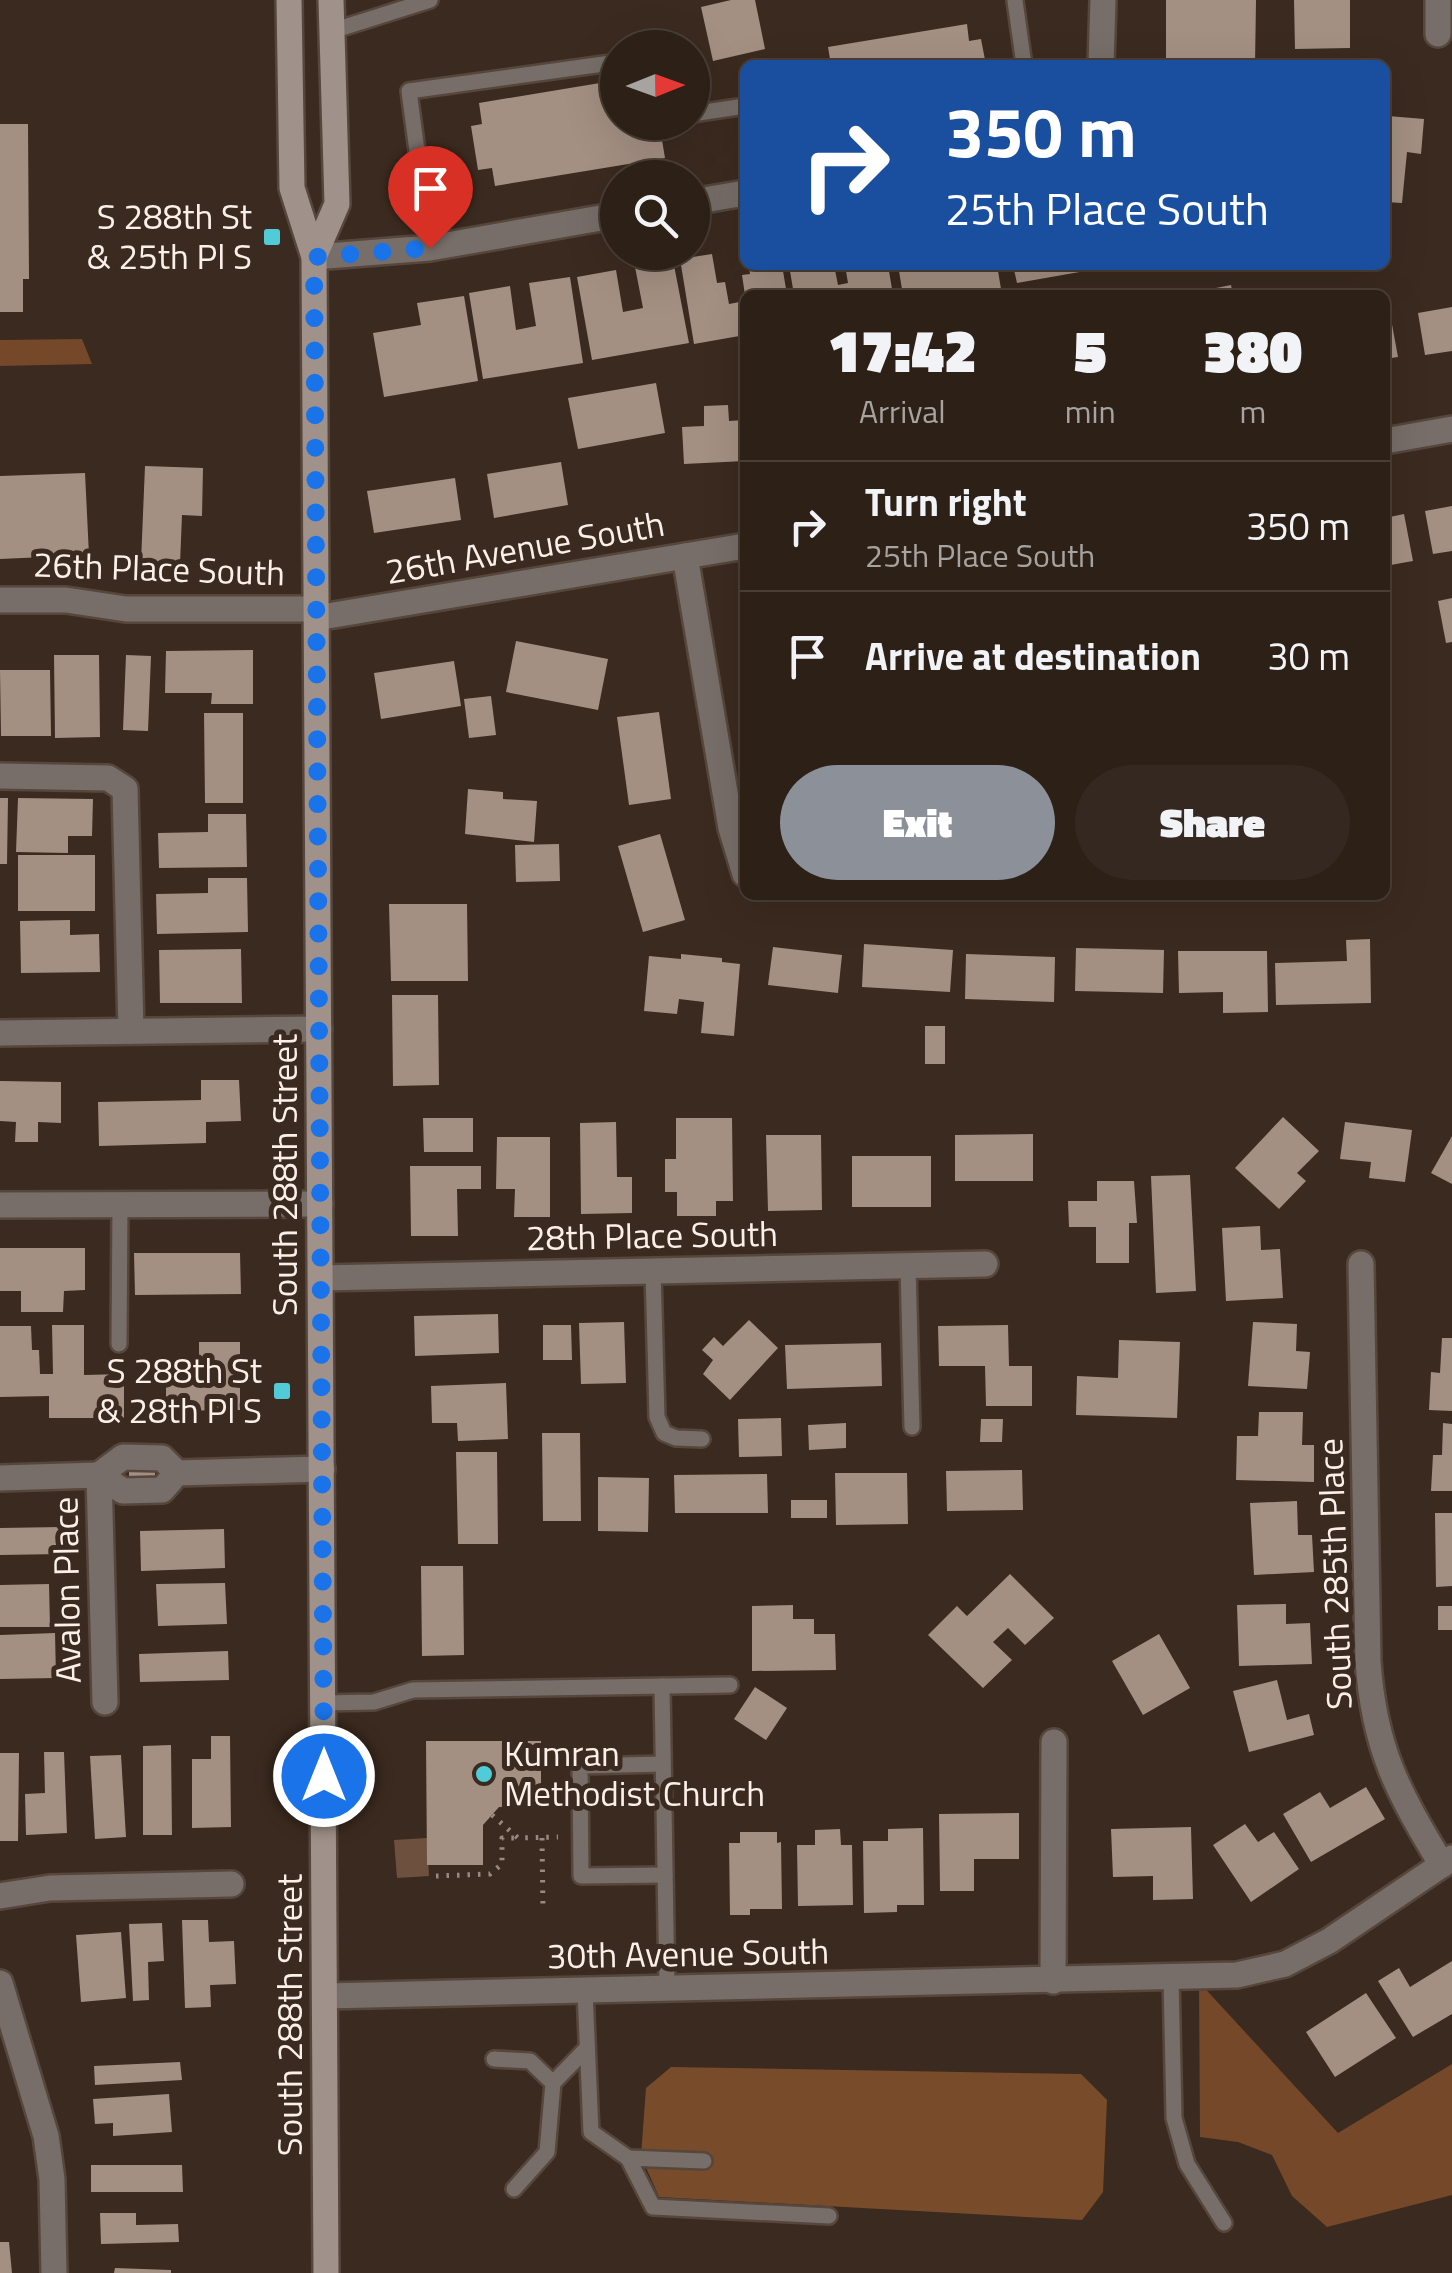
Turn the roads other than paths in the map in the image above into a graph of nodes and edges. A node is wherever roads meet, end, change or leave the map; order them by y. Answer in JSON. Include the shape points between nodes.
{"nodes":[{"id":1,"x":289,"y":0,"type":"edge"},
{"id":2,"x":331,"y":0,"type":"edge"},
{"id":3,"x":430,"y":0,"type":"edge"},
{"id":4,"x":1102,"y":0,"type":"edge"},
{"id":5,"x":1438,"y":0,"type":"edge"},
{"id":6,"x":1015,"y":1,"type":"edge"},
{"id":7,"x":332,"y":31,"type":"junction"},
{"id":8,"x":1438,"y":34,"type":"dead end"},
{"id":9,"x":1023,"y":60,"type":"edge"},
{"id":10,"x":1101,"y":60,"type":"edge"},
{"id":11,"x":600,"y":64,"type":"edge"},
{"id":12,"x":740,"y":107,"type":"edge"},
{"id":13,"x":710,"y":111,"type":"edge"},
{"id":14,"x":740,"y":194,"type":"edge"},
{"id":15,"x":710,"y":199,"type":"edge"},
{"id":16,"x":600,"y":218,"type":"edge"},
{"id":17,"x":430,"y":248,"type":"junction"},
{"id":18,"x":314,"y":257,"type":"junction"},
{"id":19,"x":1452,"y":430,"type":"edge"},
{"id":20,"x":1390,"y":439,"type":"edge"},
{"id":21,"x":740,"y":547,"type":"edge"},
{"id":22,"x":686,"y":556,"type":"junction"},
{"id":23,"x":0,"y":600,"type":"edge"},
{"id":24,"x":316,"y":614,"type":"junction"},
{"id":25,"x":0,"y":776,"type":"edge"},
{"id":26,"x":740,"y":858,"type":"edge"},
{"id":27,"x":319,"y":1029,"type":"junction"},
{"id":28,"x":131,"y":1031,"type":"junction"},
{"id":29,"x":0,"y":1033,"type":"edge"},
{"id":30,"x":120,"y":1204,"type":"junction"},
{"id":31,"x":320,"y":1204,"type":"junction"},
{"id":32,"x":0,"y":1205,"type":"edge"},
{"id":33,"x":985,"y":1264,"type":"dead end"},
{"id":34,"x":1360,"y":1264,"type":"dead end"},
{"id":35,"x":908,"y":1265,"type":"junction"},
{"id":36,"x":653,"y":1271,"type":"junction"},
{"id":37,"x":321,"y":1278,"type":"junction"},
{"id":38,"x":119,"y":1344,"type":"dead end"},
{"id":39,"x":912,"y":1427,"type":"dead end"},
{"id":40,"x":702,"y":1439,"type":"dead end"},
{"id":41,"x":322,"y":1469,"type":"junction"},
{"id":42,"x":99,"y":1475,"type":"junction"},
{"id":43,"x":0,"y":1478,"type":"edge"},
{"id":44,"x":730,"y":1684,"type":"dead end"},
{"id":45,"x":662,"y":1686,"type":"junction"},
{"id":46,"x":105,"y":1702,"type":"dead end"},
{"id":47,"x":324,"y":1703,"type":"junction"},
{"id":48,"x":1054,"y":1742,"type":"dead end"},
{"id":49,"x":663,"y":1764,"type":"junction"},
{"id":50,"x":1447,"y":1861,"type":"edge"},
{"id":51,"x":665,"y":1875,"type":"junction"},
{"id":52,"x":231,"y":1884,"type":"dead end"},
{"id":53,"x":0,"y":1896,"type":"edge"},
{"id":54,"x":1171,"y":1978,"type":"junction"},
{"id":55,"x":1052,"y":1982,"type":"junction"},
{"id":56,"x":0,"y":1984,"type":"edge"},
{"id":57,"x":667,"y":1989,"type":"junction"},
{"id":58,"x":586,"y":1990,"type":"junction"},
{"id":59,"x":325,"y":1996,"type":"junction"},
{"id":60,"x":587,"y":2048,"type":"junction"},
{"id":61,"x":494,"y":2060,"type":"dead end"},
{"id":62,"x":553,"y":2083,"type":"junction"},
{"id":63,"x":628,"y":2158,"type":"junction"},
{"id":64,"x":704,"y":2160,"type":"dead end"},
{"id":65,"x":514,"y":2189,"type":"dead end"},
{"id":66,"x":829,"y":2216,"type":"dead end"},
{"id":67,"x":1224,"y":2223,"type":"dead end"},
{"id":68,"x":54,"y":2273,"type":"edge"},
{"id":69,"x":326,"y":2273,"type":"edge"}],
"edges":[{"from":1,"to":18,"type":"main road","name":"South 288th Street","via":[[292,188]]},
{"from":2,"to":7,"type":"main road","name":"South 288th Street"},
{"from":3,"to":7,"type":"lane"},
{"from":4,"to":10,"type":"street"},
{"from":5,"to":8,"type":"street"},
{"from":6,"to":9,"type":"lane"},
{"from":7,"to":18,"type":"main road","name":"South 288th Street","via":[[338,204]]},
{"from":11,"to":17,"type":"lane","via":[[409,90]]},
{"from":12,"to":13,"type":"lane"},
{"from":14,"to":15,"type":"street"},
{"from":16,"to":17,"type":"street"},
{"from":17,"to":18,"type":"street"},
{"from":18,"to":24,"type":"main road","name":"South 288th Street"},
{"from":19,"to":20,"type":"street"},
{"from":21,"to":22,"type":"street","name":"26th Avenue South"},
{"from":22,"to":24,"type":"street","name":"26th Avenue South"},
{"from":22,"to":26,"type":"street"},
{"from":23,"to":24,"type":"street","name":"26th Place South"},
{"from":24,"to":27,"type":"main road","name":"South 288th Street"},
{"from":25,"to":28,"type":"street","via":[[108,778],[125,789]]},
{"from":27,"to":28,"type":"street"},
{"from":27,"to":31,"type":"main road","name":"South 288th Street"},
{"from":28,"to":29,"type":"street"},
{"from":30,"to":31,"type":"street"},
{"from":30,"to":32,"type":"street"},
{"from":30,"to":38,"type":"lane"},
{"from":31,"to":37,"type":"main road","name":"South 288th Street"},
{"from":33,"to":35,"type":"street","name":"28th Place South"},
{"from":34,"to":50,"type":"street","name":"South 285th Place","via":[[1372,1704],[1391,1776]]},
{"from":35,"to":36,"type":"street","name":"28th Place South"},
{"from":35,"to":39,"type":"lane"},
{"from":36,"to":37,"type":"street","name":"28th Place South"},
{"from":36,"to":40,"type":"lane","via":[[657,1417],[664,1433]]},
{"from":37,"to":41,"type":"main road","name":"South 288th Street"},
{"from":41,"to":42,"type":"street","via":[[177,1473],[162,1490],[123,1491]]},
{"from":41,"to":47,"type":"main road","name":"South 288th Street"},
{"from":42,"to":43,"type":"street"},
{"from":42,"to":46,"type":"street","name":"Avalon Place"},
{"from":44,"to":45,"type":"lane"},
{"from":45,"to":47,"type":"lane","via":[[413,1690],[374,1702]]},
{"from":45,"to":49,"type":"lane"},
{"from":47,"to":59,"type":"main road","name":"South 288th Street"},
{"from":48,"to":55,"type":"street"},
{"from":49,"to":51,"type":"lane"},
{"from":49,"to":51,"type":"lane","via":[[580,1766],[581,1837],[582,1876]]},
{"from":50,"to":54,"type":"street","name":"30th Avenue South","via":[[1284,1964],[1237,1975]]},
{"from":51,"to":57,"type":"lane"},
{"from":52,"to":53,"type":"street","via":[[50,1888]]},
{"from":54,"to":55,"type":"street","name":"30th Avenue South"},
{"from":54,"to":67,"type":"lane","via":[[1174,2118],[1187,2164]]},
{"from":55,"to":57,"type":"street","name":"30th Avenue South"},
{"from":56,"to":68,"type":"street","via":[[46,2136]]},
{"from":57,"to":58,"type":"street","name":"30th Avenue South"},
{"from":58,"to":59,"type":"street","name":"30th Avenue South"},
{"from":58,"to":60,"type":"lane"},
{"from":59,"to":69,"type":"main road","name":"South 288th Street"},
{"from":60,"to":62,"type":"lane"},
{"from":60,"to":63,"type":"lane","via":[[591,2132]]},
{"from":61,"to":62,"type":"lane","via":[[530,2062]]},
{"from":62,"to":65,"type":"lane","via":[[547,2152]]},
{"from":63,"to":64,"type":"lane"},
{"from":63,"to":66,"type":"lane","via":[[653,2206]]}]}
